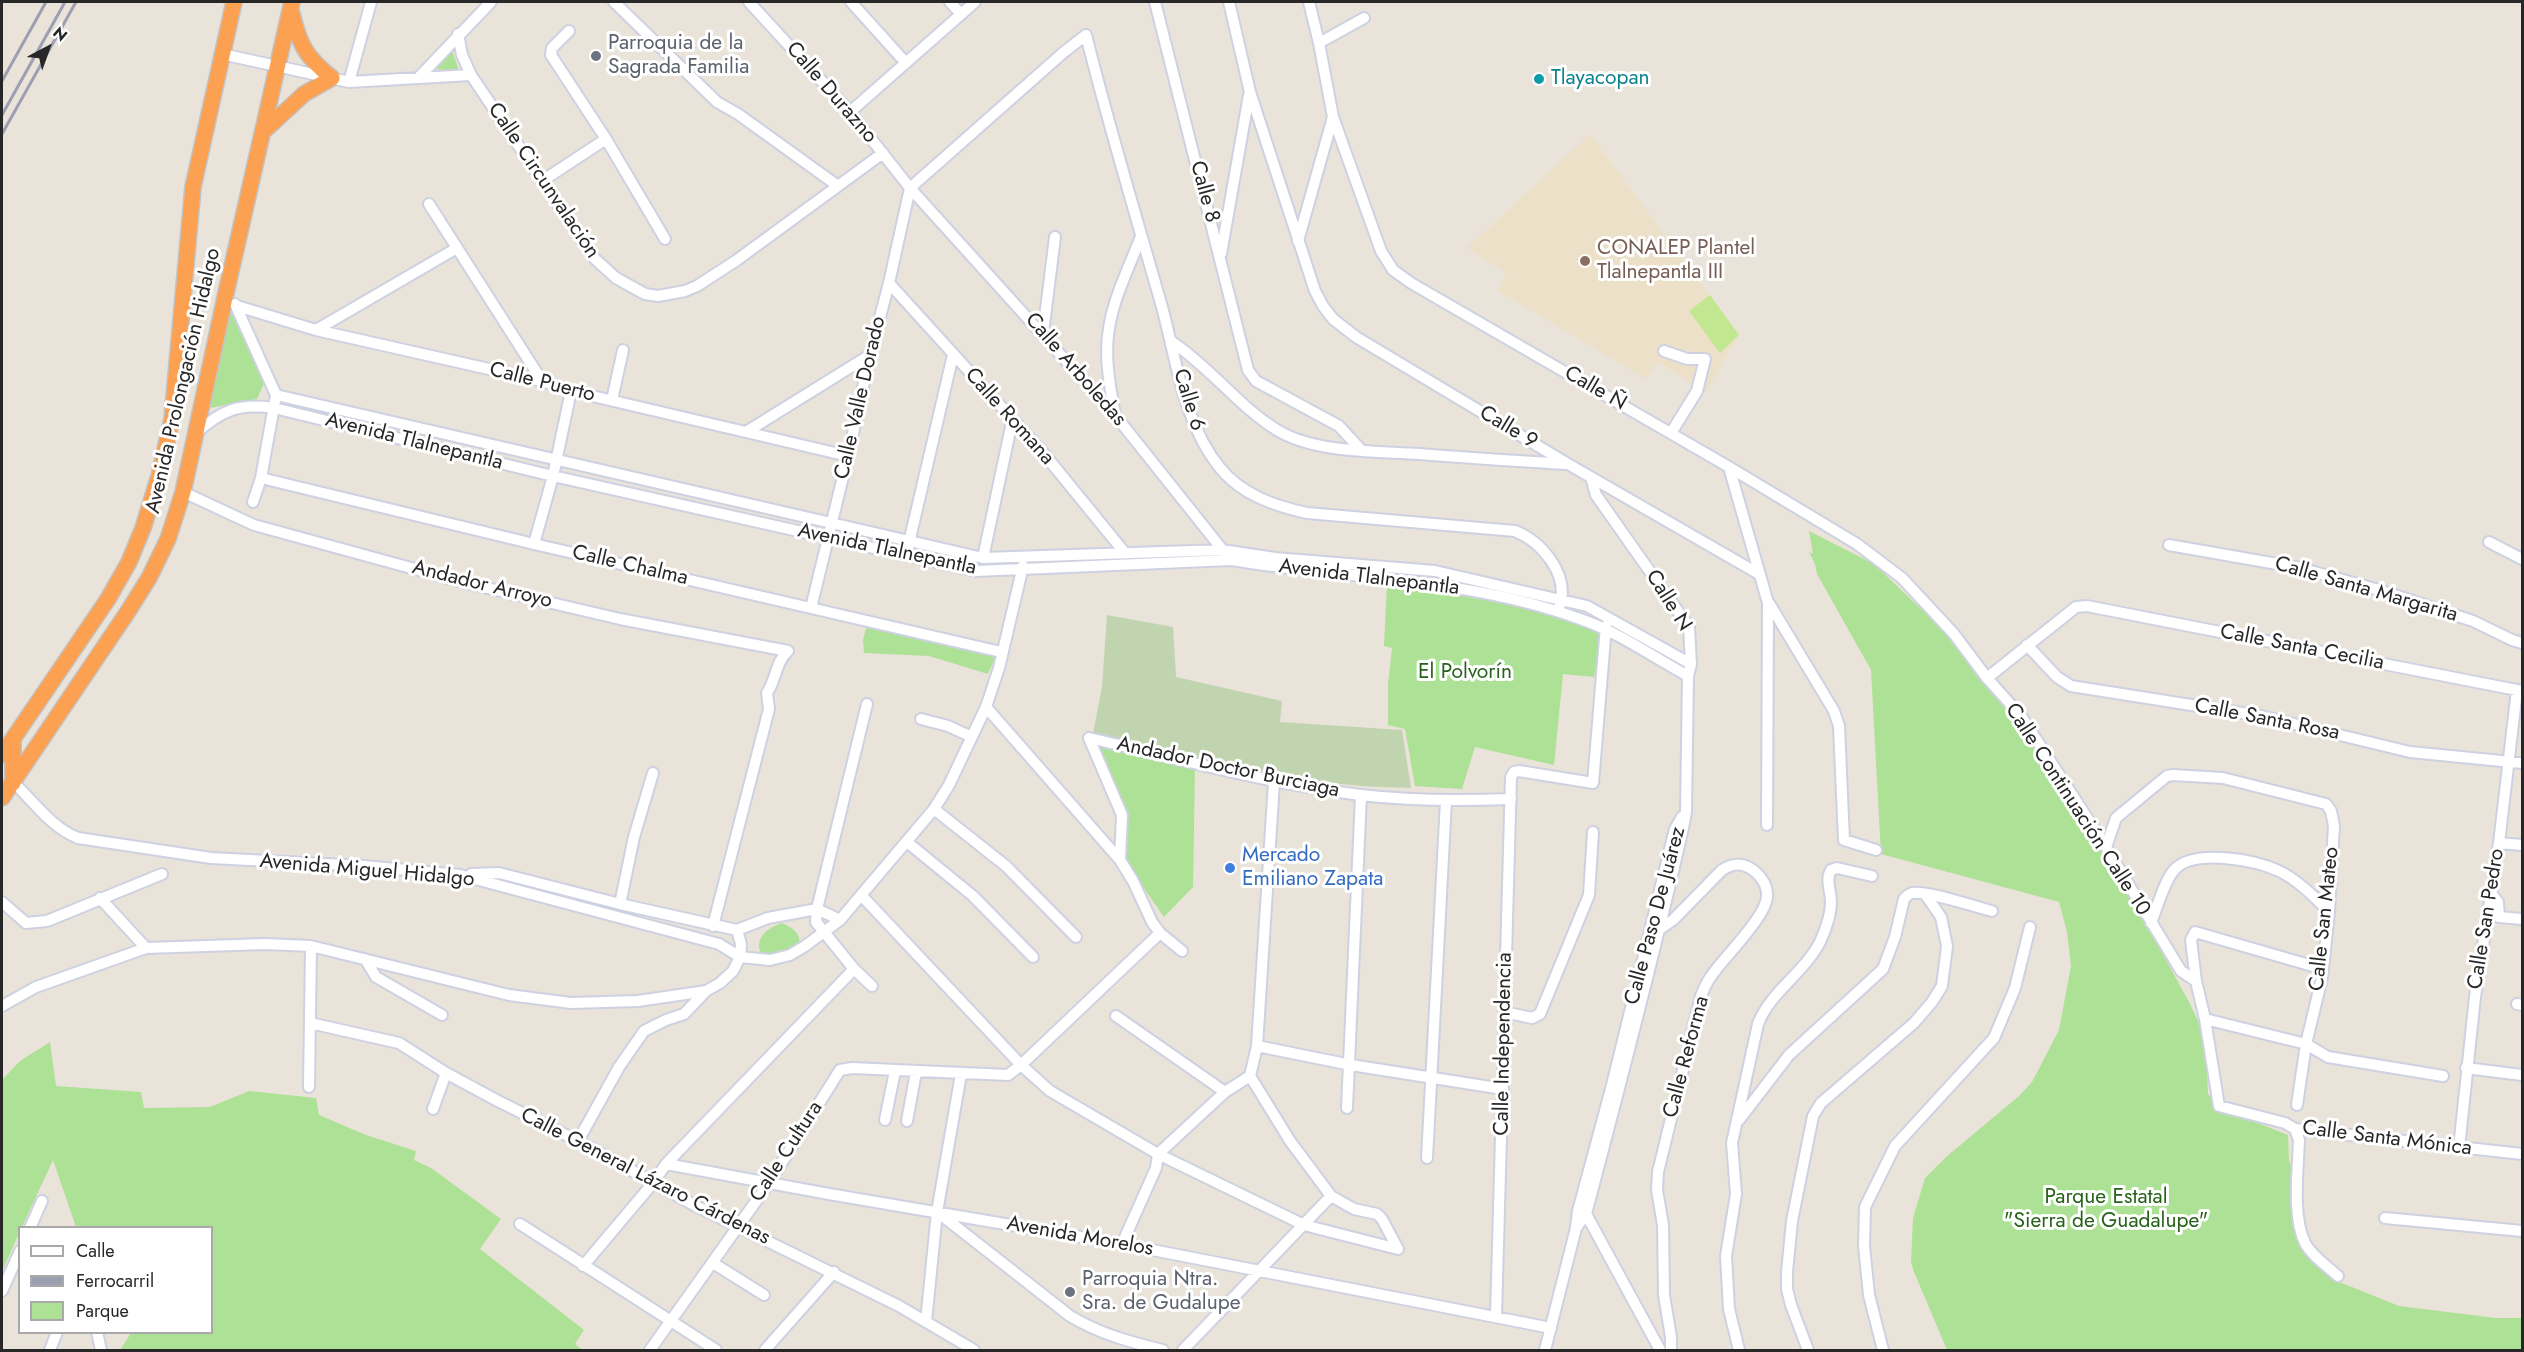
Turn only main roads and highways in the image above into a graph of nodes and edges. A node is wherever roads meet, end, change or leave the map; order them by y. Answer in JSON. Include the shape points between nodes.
{"nodes":[{"id":1,"x":234,"y":2,"type":"edge"},
{"id":2,"x":292,"y":5,"type":"edge"},
{"id":3,"x":264,"y":130,"type":"junction"},
{"id":4,"x":13,"y":739,"type":"junction"},
{"id":5,"x":2,"y":755,"type":"edge"},
{"id":6,"x":8,"y":787,"type":"edge"},
{"id":7,"x":2,"y":798,"type":"edge"}],
"edges":[{"from":1,"to":4,"type":"highway","name":"Avenida Prolongación Hidalgo","via":[[193,187],[173,408],[156,487],[129,562]]},
{"from":2,"to":3,"type":"highway","name":"Avenida Prolongación Hidalgo"},
{"from":2,"to":3,"type":"highway","via":[[298,40],[305,54],[332,78],[304,94]]},
{"from":3,"to":6,"type":"highway","name":"Avenida Prolongación Hidalgo","via":[[183,492],[168,538],[149,578]]},
{"from":4,"to":5,"type":"highway","name":"Avenida Prolongación Hidalgo"},
{"from":4,"to":6,"type":"highway"},
{"from":6,"to":7,"type":"highway","name":"Avenida Prolongación Hidalgo"}]}
